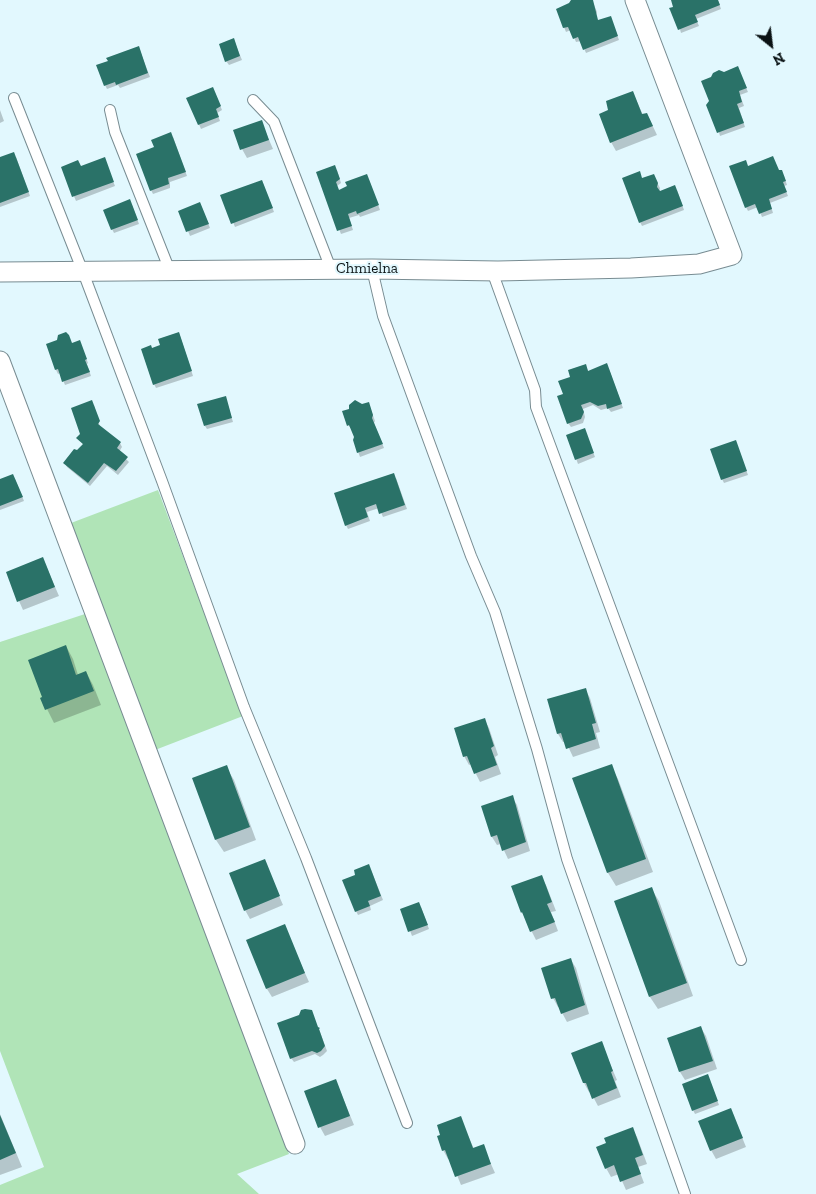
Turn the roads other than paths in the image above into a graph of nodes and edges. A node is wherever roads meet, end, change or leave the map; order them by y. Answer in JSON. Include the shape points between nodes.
{"nodes":[{"id":1,"x":636,"y":0,"type":"edge"},
{"id":2,"x":14,"y":98,"type":"dead end"},
{"id":3,"x":253,"y":100,"type":"dead end"},
{"id":4,"x":110,"y":110,"type":"dead end"},
{"id":5,"x":332,"y":269,"type":"junction"},
{"id":6,"x":372,"y":269,"type":"junction"},
{"id":7,"x":170,"y":271,"type":"junction"},
{"id":8,"x":492,"y":271,"type":"junction"},
{"id":9,"x":0,"y":272,"type":"edge"},
{"id":10,"x":83,"y":272,"type":"junction"},
{"id":11,"x":0,"y":361,"type":"edge"},
{"id":12,"x":742,"y":960,"type":"dead end"},
{"id":13,"x":407,"y":1123,"type":"dead end"},
{"id":14,"x":295,"y":1144,"type":"dead end"},
{"id":15,"x":685,"y":1194,"type":"edge"}],
"edges":[{"from":1,"to":8,"type":"street","name":"Chmielna","via":[[732,255],[700,264]]},
{"from":2,"to":10,"type":"lane"},
{"from":3,"to":5,"type":"lane","via":[[274,122]]},
{"from":4,"to":7,"type":"lane"},
{"from":5,"to":6,"type":"street","name":"Chmielna"},
{"from":5,"to":7,"type":"street","name":"Chmielna"},
{"from":6,"to":8,"type":"street","name":"Chmielna"},
{"from":6,"to":15,"type":"lane","via":[[383,316],[471,556],[495,612],[567,859]]},
{"from":7,"to":10,"type":"street","name":"Chmielna"},
{"from":8,"to":12,"type":"lane","via":[[535,390],[536,407]]},
{"from":9,"to":10,"type":"street","name":"Chmielna"},
{"from":10,"to":13,"type":"lane","via":[[244,707],[306,858]]},
{"from":11,"to":14,"type":"street"}]}
